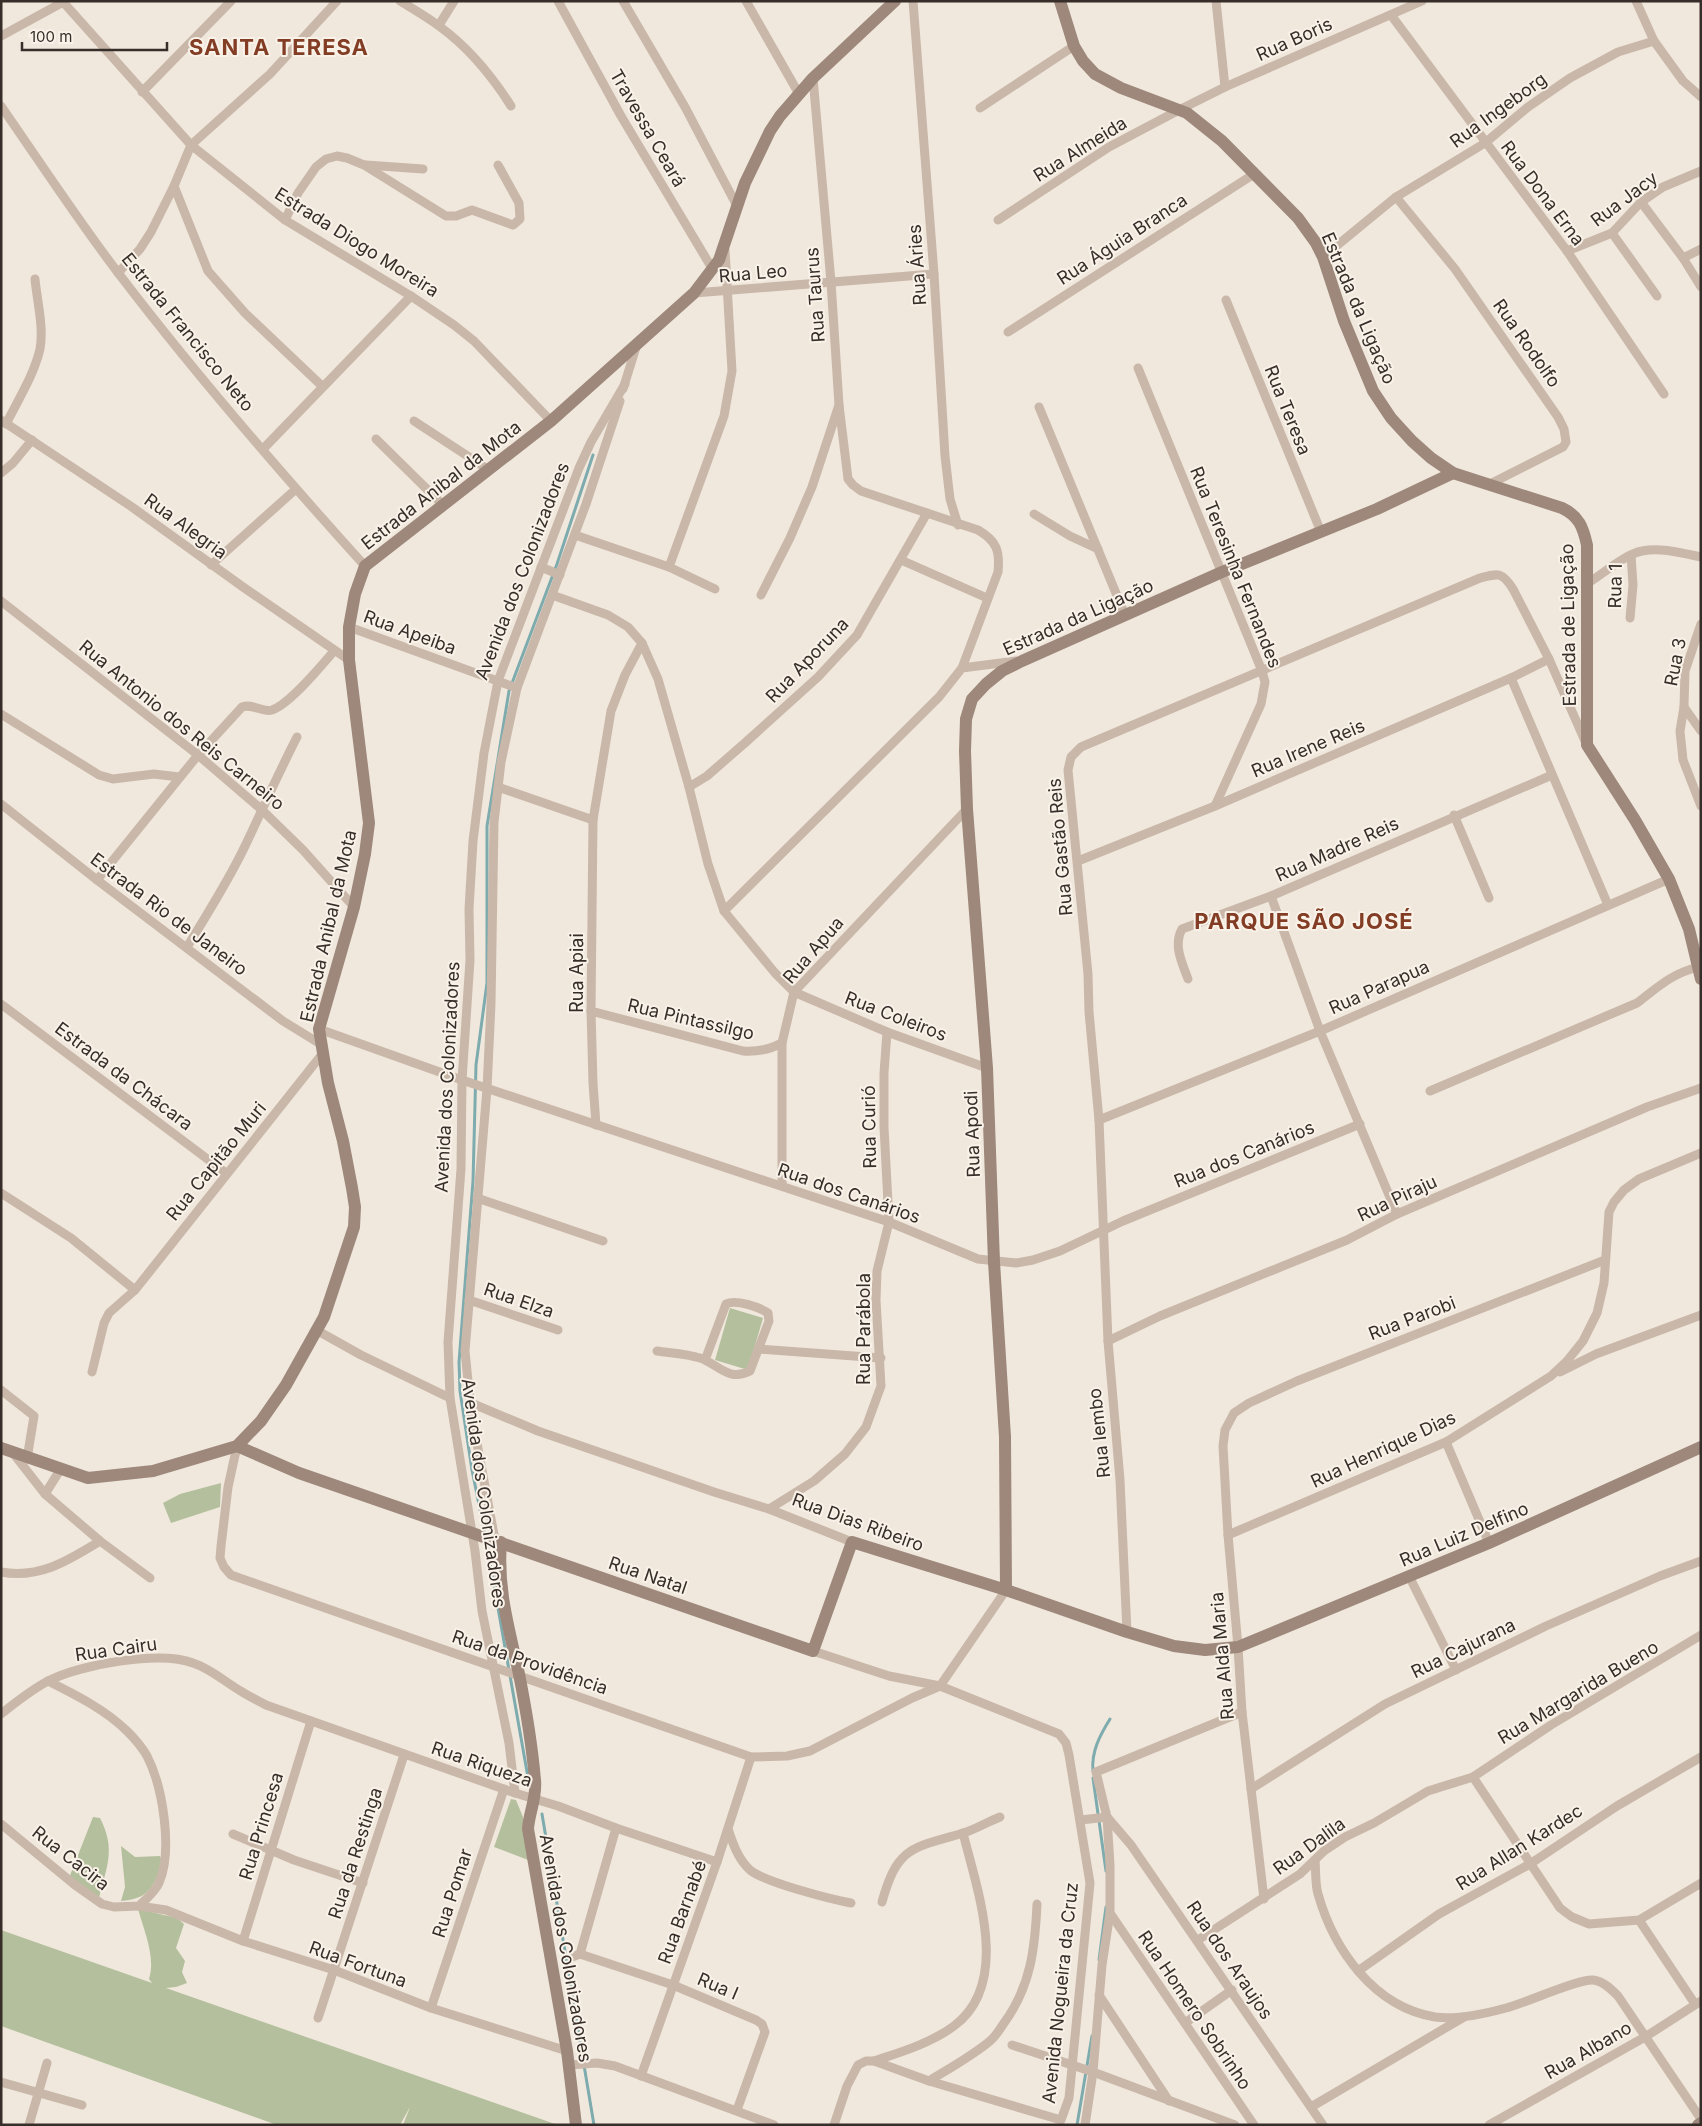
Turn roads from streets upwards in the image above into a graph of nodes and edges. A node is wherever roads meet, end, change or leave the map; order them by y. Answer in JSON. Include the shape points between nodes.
{"nodes":[{"id":1,"x":231,"y":1,"type":"edge"},
{"id":2,"x":337,"y":1,"type":"edge"},
{"id":3,"x":400,"y":1,"type":"edge"},
{"id":4,"x":454,"y":1,"type":"edge"},
{"id":5,"x":558,"y":1,"type":"edge"},
{"id":6,"x":622,"y":1,"type":"edge"},
{"id":7,"x":746,"y":1,"type":"edge"},
{"id":8,"x":895,"y":1,"type":"edge"},
{"id":9,"x":913,"y":1,"type":"edge"},
{"id":10,"x":1060,"y":1,"type":"edge"},
{"id":11,"x":1216,"y":1,"type":"edge"},
{"id":12,"x":1422,"y":1,"type":"edge"},
{"id":13,"x":1636,"y":1,"type":"edge"},
{"id":14,"x":65,"y":2,"type":"edge"},
{"id":15,"x":1391,"y":15,"type":"junction"},
{"id":16,"x":439,"y":26,"type":"junction"},
{"id":17,"x":1,"y":36,"type":"edge"},
{"id":18,"x":1654,"y":41,"type":"junction"},
{"id":19,"x":1074,"y":46,"type":"junction"},
{"id":20,"x":813,"y":78,"type":"junction"},
{"id":21,"x":1225,"y":87,"type":"junction"},
{"id":22,"x":142,"y":92,"type":"junction"},
{"id":23,"x":798,"y":94,"type":"junction"},
{"id":24,"x":1701,"y":97,"type":"edge"},
{"id":25,"x":1,"y":106,"type":"edge"},
{"id":26,"x":511,"y":106,"type":"dead end"},
{"id":27,"x":980,"y":108,"type":"dead end"},
{"id":28,"x":1181,"y":109,"type":"junction"},
{"id":29,"x":1486,"y":144,"type":"junction"},
{"id":30,"x":191,"y":145,"type":"junction"},
{"id":31,"x":364,"y":165,"type":"junction"},
{"id":32,"x":498,"y":165,"type":"dead end"},
{"id":33,"x":423,"y":169,"type":"dead end"},
{"id":34,"x":1701,"y":171,"type":"edge"},
{"id":35,"x":1254,"y":174,"type":"junction"},
{"id":36,"x":174,"y":186,"type":"junction"},
{"id":37,"x":1396,"y":197,"type":"junction"},
{"id":38,"x":1641,"y":202,"type":"junction"},
{"id":39,"x":737,"y":206,"type":"junction"},
{"id":40,"x":285,"y":220,"type":"junction"},
{"id":41,"x":998,"y":220,"type":"dead end"},
{"id":42,"x":1612,"y":232,"type":"junction"},
{"id":43,"x":724,"y":246,"type":"junction"},
{"id":44,"x":1701,"y":249,"type":"edge"},
{"id":45,"x":1567,"y":251,"type":"junction"},
{"id":46,"x":1323,"y":257,"type":"junction"},
{"id":47,"x":1683,"y":258,"type":"junction"},
{"id":48,"x":713,"y":270,"type":"junction"},
{"id":49,"x":118,"y":273,"type":"junction"},
{"id":50,"x":934,"y":274,"type":"junction"},
{"id":51,"x":35,"y":279,"type":"dead end"},
{"id":52,"x":831,"y":282,"type":"junction"},
{"id":53,"x":1701,"y":287,"type":"edge"},
{"id":54,"x":727,"y":292,"type":"junction"},
{"id":55,"x":694,"y":293,"type":"junction"},
{"id":56,"x":411,"y":296,"type":"junction"},
{"id":57,"x":1657,"y":296,"type":"dead end"},
{"id":58,"x":1226,"y":300,"type":"dead end"},
{"id":59,"x":1008,"y":332,"type":"dead end"},
{"id":60,"x":638,"y":344,"type":"junction"},
{"id":61,"x":1138,"y":368,"type":"dead end"},
{"id":62,"x":625,"y":384,"type":"junction"},
{"id":63,"x":322,"y":386,"type":"junction"},
{"id":64,"x":1664,"y":394,"type":"dead end"},
{"id":65,"x":839,"y":405,"type":"junction"},
{"id":66,"x":1039,"y":407,"type":"dead end"},
{"id":67,"x":414,"y":421,"type":"dead end"},
{"id":68,"x":551,"y":421,"type":"junction"},
{"id":69,"x":4,"y":422,"type":"edge"},
{"id":70,"x":376,"y":439,"type":"dead end"},
{"id":71,"x":32,"y":440,"type":"junction"},
{"id":72,"x":263,"y":449,"type":"junction"},
{"id":73,"x":489,"y":470,"type":"junction"},
{"id":74,"x":1453,"y":472,"type":"junction"},
{"id":75,"x":1,"y":473,"type":"edge"},
{"id":76,"x":1488,"y":485,"type":"junction"},
{"id":77,"x":296,"y":489,"type":"junction"},
{"id":78,"x":443,"y":505,"type":"junction"},
{"id":79,"x":927,"y":513,"type":"junction"},
{"id":80,"x":1034,"y":514,"type":"dead end"},
{"id":81,"x":958,"y":525,"type":"junction"},
{"id":82,"x":1321,"y":532,"type":"junction"},
{"id":83,"x":575,"y":535,"type":"junction"},
{"id":84,"x":1098,"y":549,"type":"junction"},
{"id":85,"x":1632,"y":555,"type":"junction"},
{"id":86,"x":1701,"y":557,"type":"edge"},
{"id":87,"x":901,"y":560,"type":"junction"},
{"id":88,"x":212,"y":565,"type":"junction"},
{"id":89,"x":366,"y":566,"type":"junction"},
{"id":90,"x":669,"y":567,"type":"junction"},
{"id":91,"x":543,"y":568,"type":"junction"},
{"id":92,"x":1222,"y":572,"type":"junction"},
{"id":93,"x":558,"y":574,"type":"junction"},
{"id":94,"x":1480,"y":578,"type":"joint"},
{"id":95,"x":1588,"y":584,"type":"junction"},
{"id":96,"x":715,"y":589,"type":"dead end"},
{"id":97,"x":552,"y":595,"type":"junction"},
{"id":98,"x":762,"y":595,"type":"dead end"},
{"id":99,"x":987,"y":598,"type":"junction"},
{"id":100,"x":1,"y":601,"type":"edge"},
{"id":101,"x":1125,"y":615,"type":"junction"},
{"id":102,"x":1630,"y":618,"type":"dead end"},
{"id":103,"x":1701,"y":624,"type":"edge"},
{"id":104,"x":349,"y":628,"type":"junction"},
{"id":105,"x":642,"y":643,"type":"junction"},
{"id":106,"x":334,"y":651,"type":"junction"},
{"id":107,"x":1549,"y":659,"type":"junction"},
{"id":108,"x":349,"y":660,"type":"junction"},
{"id":109,"x":1022,"y":661,"type":"junction"},
{"id":110,"x":962,"y":668,"type":"junction"},
{"id":111,"x":1262,"y":671,"type":"junction"},
{"id":112,"x":1511,"y":678,"type":"junction"},
{"id":113,"x":500,"y":681,"type":"junction"},
{"id":114,"x":986,"y":684,"type":"joint"},
{"id":115,"x":515,"y":687,"type":"junction"},
{"id":116,"x":1684,"y":706,"type":"junction"},
{"id":117,"x":1,"y":714,"type":"edge"},
{"id":118,"x":1701,"y":731,"type":"edge"},
{"id":119,"x":297,"y":737,"type":"dead end"},
{"id":120,"x":1587,"y":746,"type":"junction"},
{"id":121,"x":198,"y":754,"type":"junction"},
{"id":122,"x":1552,"y":775,"type":"junction"},
{"id":123,"x":179,"y":777,"type":"junction"},
{"id":124,"x":498,"y":787,"type":"junction"},
{"id":125,"x":689,"y":787,"type":"junction"},
{"id":126,"x":1,"y":804,"type":"edge"},
{"id":127,"x":1215,"y":806,"type":"junction"},
{"id":128,"x":1701,"y":806,"type":"edge"},
{"id":129,"x":261,"y":809,"type":"junction"},
{"id":130,"x":967,"y":809,"type":"junction"},
{"id":131,"x":1454,"y":815,"type":"junction"},
{"id":132,"x":593,"y":820,"type":"junction"},
{"id":133,"x":1078,"y":861,"type":"junction"},
{"id":134,"x":1669,"y":879,"type":"junction"},
{"id":135,"x":97,"y":880,"type":"junction"},
{"id":136,"x":1271,"y":896,"type":"junction"},
{"id":137,"x":1489,"y":898,"type":"dead end"},
{"id":138,"x":1608,"y":905,"type":"junction"},
{"id":139,"x":354,"y":907,"type":"junction"},
{"id":140,"x":724,"y":911,"type":"junction"},
{"id":141,"x":187,"y":946,"type":"junction"},
{"id":142,"x":1699,"y":973,"type":"edge"},
{"id":143,"x":1188,"y":979,"type":"dead end"},
{"id":144,"x":794,"y":992,"type":"junction"},
{"id":145,"x":1,"y":1004,"type":"edge"},
{"id":146,"x":591,"y":1011,"type":"junction"},
{"id":147,"x":320,"y":1029,"type":"junction"},
{"id":148,"x":1320,"y":1030,"type":"junction"},
{"id":149,"x":887,"y":1032,"type":"junction"},
{"id":150,"x":782,"y":1043,"type":"junction"},
{"id":151,"x":323,"y":1049,"type":"junction"},
{"id":152,"x":987,"y":1068,"type":"junction"},
{"id":153,"x":464,"y":1081,"type":"junction"},
{"id":154,"x":483,"y":1088,"type":"junction"},
{"id":155,"x":1701,"y":1088,"type":"edge"},
{"id":156,"x":1430,"y":1092,"type":"dead end"},
{"id":157,"x":1099,"y":1120,"type":"junction"},
{"id":158,"x":1360,"y":1124,"type":"junction"},
{"id":159,"x":596,"y":1125,"type":"junction"},
{"id":160,"x":1701,"y":1153,"type":"edge"},
{"id":161,"x":226,"y":1173,"type":"junction"},
{"id":162,"x":782,"y":1186,"type":"junction"},
{"id":163,"x":1,"y":1192,"type":"edge"},
{"id":164,"x":477,"y":1198,"type":"junction"},
{"id":165,"x":1396,"y":1214,"type":"junction"},
{"id":166,"x":889,"y":1222,"type":"junction"},
{"id":167,"x":1103,"y":1231,"type":"junction"},
{"id":168,"x":603,"y":1241,"type":"dead end"},
{"id":169,"x":1605,"y":1260,"type":"junction"},
{"id":170,"x":994,"y":1262,"type":"junction"},
{"id":171,"x":135,"y":1290,"type":"junction"},
{"id":172,"x":469,"y":1300,"type":"junction"},
{"id":173,"x":1701,"y":1315,"type":"edge"},
{"id":174,"x":558,"y":1330,"type":"dead end"},
{"id":175,"x":318,"y":1331,"type":"junction"},
{"id":176,"x":1108,"y":1341,"type":"junction"},
{"id":177,"x":758,"y":1349,"type":"junction"},
{"id":178,"x":657,"y":1351,"type":"dead end"},
{"id":179,"x":881,"y":1358,"type":"junction"},
{"id":180,"x":705,"y":1360,"type":"junction"},
{"id":181,"x":92,"y":1372,"type":"dead end"},
{"id":182,"x":1551,"y":1376,"type":"junction"},
{"id":183,"x":1,"y":1390,"type":"edge"},
{"id":184,"x":450,"y":1398,"type":"junction"},
{"id":185,"x":471,"y":1403,"type":"junction"},
{"id":186,"x":1234,"y":1413,"type":"joint"},
{"id":187,"x":1446,"y":1442,"type":"junction"},
{"id":188,"x":237,"y":1446,"type":"junction"},
{"id":189,"x":1701,"y":1447,"type":"edge"},
{"id":190,"x":7,"y":1451,"type":"edge"},
{"id":191,"x":27,"y":1459,"type":"junction"},
{"id":192,"x":60,"y":1470,"type":"junction"},
{"id":193,"x":45,"y":1494,"type":"junction"},
{"id":194,"x":769,"y":1509,"type":"junction"},
{"id":195,"x":475,"y":1534,"type":"junction"},
{"id":196,"x":1228,"y":1535,"type":"junction"},
{"id":197,"x":496,"y":1540,"type":"junction"},
{"id":198,"x":100,"y":1541,"type":"junction"},
{"id":199,"x":852,"y":1542,"type":"junction"},
{"id":200,"x":1489,"y":1543,"type":"junction"},
{"id":201,"x":1701,"y":1561,"type":"edge"},
{"id":202,"x":1,"y":1572,"type":"edge"},
{"id":203,"x":1409,"y":1576,"type":"junction"},
{"id":204,"x":150,"y":1578,"type":"dead end"},
{"id":205,"x":1006,"y":1590,"type":"junction"},
{"id":206,"x":1127,"y":1632,"type":"junction"},
{"id":207,"x":1701,"y":1635,"type":"edge"},
{"id":208,"x":1238,"y":1647,"type":"junction"},
{"id":209,"x":813,"y":1651,"type":"junction"},
{"id":210,"x":496,"y":1667,"type":"junction"},
{"id":211,"x":1456,"y":1670,"type":"junction"},
{"id":212,"x":516,"y":1674,"type":"junction"},
{"id":213,"x":48,"y":1681,"type":"junction"},
{"id":214,"x":940,"y":1686,"type":"junction"},
{"id":215,"x":239,"y":1690,"type":"joint"},
{"id":216,"x":1242,"y":1712,"type":"junction"},
{"id":217,"x":1,"y":1714,"type":"edge"},
{"id":218,"x":311,"y":1721,"type":"junction"},
{"id":219,"x":1049,"y":1730,"type":"joint"},
{"id":220,"x":404,"y":1754,"type":"junction"},
{"id":221,"x":751,"y":1757,"type":"junction"},
{"id":222,"x":1701,"y":1757,"type":"edge"},
{"id":223,"x":1473,"y":1777,"type":"junction"},
{"id":224,"x":504,"y":1789,"type":"junction"},
{"id":225,"x":1251,"y":1789,"type":"junction"},
{"id":226,"x":515,"y":1793,"type":"junction"},
{"id":227,"x":536,"y":1799,"type":"junction"},
{"id":228,"x":1000,"y":1817,"type":"dead end"},
{"id":229,"x":1104,"y":1817,"type":"junction"},
{"id":230,"x":1084,"y":1819,"type":"junction"},
{"id":231,"x":1,"y":1824,"type":"edge"},
{"id":232,"x":616,"y":1828,"type":"junction"},
{"id":233,"x":728,"y":1829,"type":"junction"},
{"id":234,"x":963,"y":1833,"type":"junction"},
{"id":235,"x":232,"y":1834,"type":"dead end"},
{"id":236,"x":269,"y":1850,"type":"junction"},
{"id":237,"x":1315,"y":1860,"type":"junction"},
{"id":238,"x":717,"y":1862,"type":"junction"},
{"id":239,"x":1530,"y":1864,"type":"junction"},
{"id":240,"x":363,"y":1883,"type":"junction"},
{"id":241,"x":1701,"y":1883,"type":"edge"},
{"id":242,"x":1264,"y":1899,"type":"junction"},
{"id":243,"x":882,"y":1902,"type":"dead end"},
{"id":244,"x":851,"y":1903,"type":"dead end"},
{"id":245,"x":1038,"y":1904,"type":"dead end"},
{"id":246,"x":139,"y":1906,"type":"junction"},
{"id":247,"x":1110,"y":1913,"type":"junction"},
{"id":248,"x":1639,"y":1920,"type":"junction"},
{"id":249,"x":1198,"y":1940,"type":"junction"},
{"id":250,"x":243,"y":1941,"type":"junction"},
{"id":251,"x":334,"y":1970,"type":"junction"},
{"id":252,"x":1358,"y":1971,"type":"junction"},
{"id":253,"x":673,"y":1985,"type":"junction"},
{"id":254,"x":1232,"y":1990,"type":"junction"},
{"id":255,"x":1099,"y":1995,"type":"junction"},
{"id":256,"x":1698,"y":2003,"type":"edge"},
{"id":257,"x":431,"y":2008,"type":"junction"},
{"id":258,"x":1464,"y":2017,"type":"junction"},
{"id":259,"x":318,"y":2018,"type":"dead end"},
{"id":260,"x":1185,"y":2024,"type":"junction"},
{"id":261,"x":1645,"y":2037,"type":"junction"},
{"id":262,"x":1012,"y":2045,"type":"dead end"},
{"id":263,"x":567,"y":2050,"type":"junction"},
{"id":264,"x":874,"y":2061,"type":"junction"},
{"id":265,"x":47,"y":2063,"type":"dead end"},
{"id":266,"x":579,"y":2064,"type":"junction"},
{"id":267,"x":1073,"y":2066,"type":"junction"},
{"id":268,"x":1092,"y":2072,"type":"junction"},
{"id":269,"x":641,"y":2076,"type":"junction"},
{"id":270,"x":930,"y":2081,"type":"junction"},
{"id":271,"x":1,"y":2082,"type":"edge"},
{"id":272,"x":39,"y":2093,"type":"junction"},
{"id":273,"x":1169,"y":2101,"type":"junction"},
{"id":274,"x":82,"y":2105,"type":"dead end"},
{"id":275,"x":1311,"y":2107,"type":"junction"},
{"id":276,"x":737,"y":2110,"type":"junction"},
{"id":277,"x":1701,"y":2119,"type":"edge"},
{"id":278,"x":1232,"y":2124,"type":"edge"},
{"id":279,"x":29,"y":2125,"type":"edge"},
{"id":280,"x":576,"y":2125,"type":"edge"},
{"id":281,"x":774,"y":2125,"type":"edge"},
{"id":282,"x":834,"y":2125,"type":"edge"},
{"id":283,"x":1085,"y":2125,"type":"edge"},
{"id":284,"x":1254,"y":2125,"type":"edge"},
{"id":285,"x":1323,"y":2125,"type":"edge"},
{"id":286,"x":1489,"y":2125,"type":"edge"}],
"edges":[{"from":1,"to":22,"type":"street"},
{"from":2,"to":30,"type":"street","via":[[270,74]]},
{"from":3,"to":16,"type":"street"},
{"from":4,"to":16,"type":"street"},
{"from":5,"to":48,"type":"street","name":"Travessa Ceará"},
{"from":6,"to":39,"type":"street","via":[[685,107]]},
{"from":7,"to":23,"type":"street"},
{"from":8,"to":20,"type":"street","name":"Estrada Anibal da Mota"},
{"from":9,"to":50,"type":"street","name":"Rua Áries"},
{"from":10,"to":19,"type":"street","name":"Estrada da Ligação"},
{"from":11,"to":21,"type":"street"},
{"from":12,"to":15,"type":"street","name":"Rua Boris"},
{"from":13,"to":18,"type":"street"},
{"from":14,"to":17,"type":"street"},
{"from":14,"to":22,"type":"street","name":"Estrada Diogo Moreira"},
{"from":15,"to":21,"type":"street","name":"Rua Boris"},
{"from":15,"to":29,"type":"street","name":"Rua Dona Erna"},
{"from":16,"to":26,"type":"street","via":[[487,72]]},
{"from":18,"to":24,"type":"street","via":[[1683,81]]},
{"from":18,"to":29,"type":"street","name":"Rua Ingeborg","via":[[1618,52],[1570,78],[1528,107]]},
{"from":19,"to":27,"type":"street"},
{"from":19,"to":28,"type":"street","name":"Estrada da Ligação","via":[[1095,74],[1110,83]]},
{"from":20,"to":23,"type":"street","name":"Estrada Anibal da Mota"},
{"from":20,"to":52,"type":"street","name":"Rua Taurus"},
{"from":21,"to":28,"type":"street","name":"Rua Boris"},
{"from":22,"to":30,"type":"street","name":"Estrada Diogo Moreira"},
{"from":23,"to":39,"type":"street","name":"Estrada Anibal da Mota","via":[[770,131]]},
{"from":25,"to":49,"type":"street","name":"Estrada Francisco Neto"},
{"from":28,"to":35,"type":"street","name":"Estrada da Ligação","via":[[1222,141]]},
{"from":28,"to":41,"type":"street","name":"Rua Almeida","via":[[1109,147]]},
{"from":29,"to":37,"type":"street","name":"Rua Ingeborg"},
{"from":29,"to":45,"type":"street","name":"Rua Dona Erna"},
{"from":30,"to":36,"type":"street"},
{"from":30,"to":40,"type":"street","name":"Estrada Diogo Moreira"},
{"from":31,"to":32,"type":"street","via":[[446,216],[472,210],[513,225],[520,219],[519,203]]},
{"from":31,"to":33,"type":"street"},
{"from":31,"to":40,"type":"street","via":[[337,156],[326,159],[316,167],[298,193]]},
{"from":34,"to":38,"type":"street","name":"Rua Jacy","via":[[1663,187]]},
{"from":35,"to":46,"type":"street","name":"Estrada da Ligação","via":[[1298,218]]},
{"from":35,"to":59,"type":"street","name":"Rua Águia Branca"},
{"from":36,"to":49,"type":"street","via":[[151,232]]},
{"from":36,"to":63,"type":"street","via":[[208,271],[245,313]]},
{"from":37,"to":46,"type":"street","name":"Rua Ingeborg"},
{"from":37,"to":76,"type":"street","name":"Rua Rodolfo","via":[[1456,269],[1564,429],[1566,442],[1562,447]]},
{"from":38,"to":42,"type":"street","name":"Rua Jacy"},
{"from":38,"to":47,"type":"street"},
{"from":39,"to":43,"type":"street","name":"Estrada Anibal da Mota"},
{"from":40,"to":56,"type":"street","name":"Estrada Diogo Moreira"},
{"from":42,"to":45,"type":"street","name":"Rua Jacy"},
{"from":42,"to":57,"type":"street"},
{"from":43,"to":48,"type":"street","name":"Estrada Anibal da Mota"},
{"from":43,"to":54,"type":"street"},
{"from":44,"to":47,"type":"street"},
{"from":45,"to":64,"type":"street","name":"Rua Dona Erna"},
{"from":46,"to":74,"type":"street","name":"Estrada da Ligação","via":[[1344,321],[1373,391],[1391,418],[1412,440]]},
{"from":47,"to":53,"type":"street"},
{"from":48,"to":55,"type":"street","name":"Estrada Anibal da Mota"},
{"from":49,"to":72,"type":"street","name":"Estrada Francisco Neto"},
{"from":50,"to":52,"type":"street","name":"Rua Leo"},
{"from":50,"to":81,"type":"street","name":"Rua Áries","via":[[945,456],[950,499]]},
{"from":51,"to":69,"type":"street","via":[[40,348]]},
{"from":52,"to":54,"type":"street","name":"Rua Leo"},
{"from":52,"to":65,"type":"street","name":"Rua Taurus"},
{"from":54,"to":55,"type":"street","name":"Rua Leo"},
{"from":54,"to":90,"type":"street","via":[[732,370],[730,389],[724,416]]},
{"from":55,"to":60,"type":"street","name":"Estrada Anibal da Mota"},
{"from":56,"to":63,"type":"street"},
{"from":56,"to":68,"type":"street","name":"Estrada Diogo Moreira","via":[[474,341]]},
{"from":58,"to":82,"type":"street","name":"Rua Teresa"},
{"from":60,"to":62,"type":"street","name":"Avenida dos Colonizadores"},
{"from":60,"to":68,"type":"street","name":"Estrada Anibal da Mota"},
{"from":61,"to":92,"type":"street","name":"Rua Teresinha Fernandes"},
{"from":62,"to":83,"type":"street","name":"Avenida dos Colonizadores"},
{"from":62,"to":91,"type":"street","name":"Avenida dos Colonizadores","via":[[579,468]]},
{"from":63,"to":72,"type":"street"},
{"from":65,"to":79,"type":"street","name":"Rua Taurus","via":[[848,479],[853,486]]},
{"from":65,"to":98,"type":"street","via":[[812,487]]},
{"from":66,"to":84,"type":"street"},
{"from":67,"to":73,"type":"street"},
{"from":68,"to":73,"type":"street","name":"Estrada Anibal da Mota"},
{"from":69,"to":71,"type":"street","name":"Rua Alegria"},
{"from":70,"to":78,"type":"street"},
{"from":71,"to":75,"type":"street"},
{"from":71,"to":88,"type":"street","name":"Rua Alegria"},
{"from":72,"to":77,"type":"street","name":"Estrada Francisco Neto"},
{"from":73,"to":78,"type":"street","name":"Estrada Anibal da Mota"},
{"from":74,"to":76,"type":"street","name":"Estrada de Ligação"},
{"from":74,"to":82,"type":"street","name":"Estrada da Ligação"},
{"from":76,"to":95,"type":"street","name":"Estrada de Ligação","via":[[1562,508],[1578,518],[1587,545]]},
{"from":77,"to":88,"type":"street"},
{"from":77,"to":89,"type":"street","name":"Estrada Francisco Neto"},
{"from":78,"to":89,"type":"street","name":"Estrada Anibal da Mota"},
{"from":79,"to":81,"type":"street"},
{"from":79,"to":87,"type":"street"},
{"from":80,"to":84,"type":"street"},
{"from":81,"to":99,"type":"street","via":[[989,536],[997,548],[998,572]]},
{"from":82,"to":92,"type":"street","name":"Estrada da Ligação"},
{"from":83,"to":90,"type":"street"},
{"from":83,"to":93,"type":"street","name":"Avenida dos Colonizadores"},
{"from":84,"to":101,"type":"street"},
{"from":85,"to":86,"type":"street","via":[[1658,550]]},
{"from":85,"to":95,"type":"street"},
{"from":85,"to":102,"type":"street","name":"Rua 1","via":[[1634,585]]},
{"from":87,"to":99,"type":"street"},
{"from":87,"to":125,"type":"street","name":"Rua Aporuna","via":[[857,635],[746,742],[707,776]]},
{"from":88,"to":106,"type":"street","name":"Rua Alegria"},
{"from":89,"to":104,"type":"street","name":"Estrada Anibal da Mota"},
{"from":90,"to":96,"type":"street"},
{"from":91,"to":93,"type":"street"},
{"from":91,"to":113,"type":"street","name":"Avenida dos Colonizadores"},
{"from":92,"to":101,"type":"street","name":"Estrada da Ligação"},
{"from":92,"to":111,"type":"street","name":"Rua Teresinha Fernandes"},
{"from":93,"to":97,"type":"street","name":"Avenida dos Colonizadores"},
{"from":94,"to":107,"type":"street","name":"Estrada de Ligação","via":[[1495,574],[1506,579]]},
{"from":94,"to":111,"type":"street","name":"Rua Gastão Reis"},
{"from":95,"to":120,"type":"street","name":"Estrada de Ligação"},
{"from":97,"to":105,"type":"street","via":[[608,615],[628,627]]},
{"from":97,"to":115,"type":"street","name":"Avenida dos Colonizadores"},
{"from":99,"to":110,"type":"street"},
{"from":100,"to":121,"type":"street","name":"Rua Antonio dos Reis Carneiro"},
{"from":101,"to":109,"type":"street","name":"Estrada da Ligação"},
{"from":103,"to":116,"type":"street","name":"Rua 3","via":[[1686,672]]},
{"from":104,"to":108,"type":"street","name":"Estrada Anibal da Mota"},
{"from":104,"to":113,"type":"street","name":"Rua Apeiba"},
{"from":105,"to":125,"type":"street","via":[[658,679]]},
{"from":105,"to":132,"type":"street","name":"Rua Apiai","via":[[611,711]]},
{"from":106,"to":108,"type":"street","name":"Rua Alegria"},
{"from":106,"to":121,"type":"street","via":[[275,709],[242,707]]},
{"from":107,"to":112,"type":"street","name":"Rua Irene Reis"},
{"from":107,"to":120,"type":"street","name":"Estrada de Ligação"},
{"from":108,"to":139,"type":"street","name":"Estrada Anibal da Mota","via":[[369,823]]},
{"from":109,"to":110,"type":"street"},
{"from":109,"to":114,"type":"street","name":"Estrada da Ligação"},
{"from":110,"to":140,"type":"street","via":[[939,696]]},
{"from":111,"to":127,"type":"street","name":"Rua Teresinha Fernandes","via":[[1265,682],[1261,704]]},
{"from":111,"to":133,"type":"street","name":"Rua Gastão Reis","via":[[1076,751],[1068,770]]},
{"from":112,"to":122,"type":"street"},
{"from":112,"to":127,"type":"street","name":"Rua Irene Reis"},
{"from":113,"to":115,"type":"street","name":"Rua Apeiba"},
{"from":113,"to":153,"type":"street","name":"Avenida dos Colonizadores","via":[[484,753],[473,841]]},
{"from":114,"to":130,"type":"street","name":"Rua Apodi","via":[[972,700],[966,719]]},
{"from":115,"to":124,"type":"street","name":"Avenida dos Colonizadores"},
{"from":116,"to":118,"type":"street","name":"Rua 3"},
{"from":116,"to":128,"type":"street","name":"Rua 3","via":[[1680,731],[1682,754]]},
{"from":117,"to":123,"type":"street","via":[[99,775],[113,779],[154,774]]},
{"from":119,"to":129,"type":"street"},
{"from":120,"to":134,"type":"street","name":"Estrada de Ligação"},
{"from":121,"to":123,"type":"street"},
{"from":121,"to":129,"type":"street","name":"Rua Antonio dos Reis Carneiro"},
{"from":122,"to":131,"type":"street","name":"Rua Madre Reis"},
{"from":122,"to":138,"type":"street"},
{"from":123,"to":135,"type":"street"},
{"from":124,"to":132,"type":"street"},
{"from":124,"to":154,"type":"street","name":"Avenida dos Colonizadores","via":[[493,845],[491,1004]]},
{"from":125,"to":140,"type":"street","via":[[708,864]]},
{"from":126,"to":135,"type":"street","name":"Estrada Rio de Janeiro"},
{"from":127,"to":133,"type":"street","name":"Rua Irene Reis"},
{"from":129,"to":139,"type":"street","name":"Rua Antonio dos Reis Carneiro"},
{"from":129,"to":141,"type":"street","via":[[232,871]]},
{"from":130,"to":144,"type":"street","name":"Rua Apua"},
{"from":130,"to":152,"type":"street","name":"Rua Apodi"},
{"from":131,"to":136,"type":"street","name":"Rua Madre Reis"},
{"from":131,"to":137,"type":"street"},
{"from":132,"to":146,"type":"street","name":"Rua Apiai"},
{"from":133,"to":157,"type":"street","name":"Rua Gastão Reis"},
{"from":134,"to":138,"type":"street","name":"Rua Parapua"},
{"from":134,"to":142,"type":"street","name":"Estrada de Ligação","via":[[1689,930]]},
{"from":135,"to":141,"type":"street","name":"Estrada Rio de Janeiro"},
{"from":136,"to":143,"type":"street","name":"Rua Madre Reis","via":[[1182,929],[1178,945]]},
{"from":136,"to":148,"type":"street"},
{"from":138,"to":148,"type":"street","name":"Rua Parapua"},
{"from":139,"to":147,"type":"street","name":"Estrada Anibal da Mota"},
{"from":140,"to":144,"type":"street"},
{"from":141,"to":151,"type":"street","name":"Estrada Rio de Janeiro"},
{"from":142,"to":156,"type":"street","via":[[1682,972],[1637,1003]]},
{"from":144,"to":149,"type":"street","name":"Rua Coleiros"},
{"from":144,"to":150,"type":"street","name":"Rua Apua"},
{"from":145,"to":161,"type":"street","name":"Estrada da Chácara"},
{"from":146,"to":150,"type":"street","name":"Rua Pintassilgo","via":[[743,1051],[757,1052]]},
{"from":146,"to":159,"type":"street","name":"Rua Apiai"},
{"from":147,"to":151,"type":"street","name":"Estrada Anibal da Mota"},
{"from":147,"to":153,"type":"street","name":"Rua dos Canários"},
{"from":148,"to":157,"type":"street","name":"Rua Parapua"},
{"from":148,"to":158,"type":"street"},
{"from":149,"to":152,"type":"street","name":"Rua Coleiros"},
{"from":149,"to":166,"type":"street","name":"Rua Curió","via":[[884,1127]]},
{"from":150,"to":162,"type":"street","name":"Rua Apua"},
{"from":151,"to":161,"type":"street","name":"Rua Capitão Muri"},
{"from":151,"to":175,"type":"street","name":"Estrada Anibal da Mota","via":[[355,1207],[349,1245]]},
{"from":152,"to":170,"type":"street","name":"Rua Apodi"},
{"from":153,"to":154,"type":"street","name":"Rua dos Canários"},
{"from":153,"to":184,"type":"street","name":"Avenida dos Colonizadores","via":[[448,1342]]},
{"from":154,"to":159,"type":"street","name":"Rua dos Canários"},
{"from":154,"to":164,"type":"street","name":"Avenida dos Colonizadores"},
{"from":155,"to":165,"type":"street","name":"Rua Piraju","via":[[1638,1111]]},
{"from":157,"to":167,"type":"street","name":"Rua Gastão Reis"},
{"from":158,"to":165,"type":"street"},
{"from":158,"to":167,"type":"street","name":"Rua dos Canários"},
{"from":159,"to":162,"type":"street","name":"Rua dos Canários"},
{"from":160,"to":169,"type":"street","name":"Rua Henrique Dias","via":[[1639,1179],[1624,1190],[1609,1212]]},
{"from":161,"to":171,"type":"street","name":"Rua Capitão Muri"},
{"from":162,"to":166,"type":"street","name":"Rua dos Canários"},
{"from":163,"to":171,"type":"street","via":[[71,1238]]},
{"from":164,"to":168,"type":"street"},
{"from":164,"to":172,"type":"street","name":"Avenida dos Colonizadores"},
{"from":165,"to":176,"type":"street","name":"Rua Piraju","via":[[1347,1240],[1160,1316]]},
{"from":166,"to":170,"type":"street","name":"Rua dos Canários","via":[[957,1251]]},
{"from":166,"to":179,"type":"street","name":"Rua Parábola","via":[[877,1272]]},
{"from":167,"to":170,"type":"street","name":"Rua dos Canários","via":[[1033,1260]]},
{"from":167,"to":176,"type":"street","name":"Rua Iembo"},
{"from":169,"to":182,"type":"street","name":"Rua Henrique Dias","via":[[1604,1283],[1589,1331],[1567,1361]]},
{"from":169,"to":186,"type":"street","name":"Rua Parobi","via":[[1296,1380]]},
{"from":170,"to":205,"type":"street","name":"Rua Apodi","via":[[1004,1437]]},
{"from":171,"to":181,"type":"street","name":"Rua Capitão Muri","via":[[104,1323]]},
{"from":172,"to":174,"type":"street","name":"Rua Elza"},
{"from":172,"to":185,"type":"street","name":"Avenida dos Colonizadores","via":[[465,1351]]},
{"from":173,"to":182,"type":"street","via":[[1596,1354]]},
{"from":175,"to":184,"type":"street"},
{"from":175,"to":188,"type":"street","name":"Estrada Anibal da Mota","via":[[261,1421]]},
{"from":176,"to":206,"type":"street","name":"Rua Iembo","via":[[1120,1480]]},
{"from":177,"to":179,"type":"street"},
{"from":177,"to":180,"type":"street","via":[[750,1371],[744,1374],[723,1372]]},
{"from":177,"to":180,"type":"street","via":[[769,1321],[768,1313],[728,1302]]},
{"from":178,"to":180,"type":"street"},
{"from":179,"to":194,"type":"street","name":"Rua Parábola","via":[[882,1386],[866,1427],[857,1440],[846,1454],[814,1481]]},
{"from":182,"to":187,"type":"street","name":"Rua Henrique Dias"},
{"from":183,"to":191,"type":"street","via":[[34,1416]]},
{"from":184,"to":195,"type":"street","name":"Avenida dos Colonizadores"},
{"from":185,"to":194,"type":"street","name":"Rua Dias Ribeiro","via":[[538,1431]]},
{"from":185,"to":197,"type":"street","name":"Avenida dos Colonizadores"},
{"from":186,"to":196,"type":"street","name":"Rua Alda Maria","via":[[1225,1430],[1223,1446]]},
{"from":187,"to":196,"type":"street","name":"Rua Henrique Dias"},
{"from":187,"to":200,"type":"street"},
{"from":188,"to":192,"type":"street","name":"Estrada Anibal da Mota","via":[[153,1471],[103,1478],[88,1478]]},
{"from":188,"to":195,"type":"street","name":"Rua Natal","via":[[299,1473]]},
{"from":188,"to":210,"type":"street","name":"Rua da Providência","via":[[228,1487],[220,1558],[231,1575]]},
{"from":189,"to":200,"type":"street","name":"Rua Luiz Delfino"},
{"from":190,"to":191,"type":"street","name":"Estrada Anibal da Mota"},
{"from":190,"to":193,"type":"street"},
{"from":191,"to":192,"type":"street","name":"Estrada Anibal da Mota"},
{"from":192,"to":193,"type":"street"},
{"from":193,"to":198,"type":"street"},
{"from":194,"to":199,"type":"street","name":"Rua Dias Ribeiro"},
{"from":195,"to":197,"type":"street","name":"Rua Natal"},
{"from":195,"to":210,"type":"street","name":"Avenida dos Colonizadores","via":[[482,1610]]},
{"from":196,"to":208,"type":"street","name":"Rua Alda Maria"},
{"from":197,"to":209,"type":"street","name":"Rua Natal"},
{"from":197,"to":212,"type":"street","name":"Avenida dos Colonizadores"},
{"from":198,"to":202,"type":"street","via":[[58,1566],[41,1572]]},
{"from":198,"to":204,"type":"street"},
{"from":199,"to":205,"type":"street","name":"Rua Dias Ribeiro"},
{"from":199,"to":209,"type":"street"},
{"from":200,"to":203,"type":"street","name":"Rua Luiz Delfino"},
{"from":201,"to":211,"type":"street","name":"Rua Cajurana","via":[[1554,1622]]},
{"from":203,"to":208,"type":"street","name":"Rua Luiz Delfino"},
{"from":203,"to":211,"type":"street"},
{"from":205,"to":206,"type":"street","name":"Rua Dias Ribeiro"},
{"from":205,"to":214,"type":"street"},
{"from":206,"to":208,"type":"street","name":"Rua Dias Ribeiro","via":[[1174,1646],[1205,1650]]},
{"from":207,"to":223,"type":"street","name":"Rua Margarida Bueno"},
{"from":208,"to":216,"type":"street","name":"Rua Alda Maria"},
{"from":209,"to":214,"type":"street","name":"Rua Natal","via":[[889,1676]]},
{"from":210,"to":212,"type":"street","name":"Rua da Providência"},
{"from":210,"to":226,"type":"street","name":"Avenida dos Colonizadores"},
{"from":211,"to":225,"type":"street","name":"Rua Cajurana","via":[[1377,1708]]},
{"from":212,"to":221,"type":"street","name":"Rua da Providência"},
{"from":212,"to":227,"type":"street","name":"Avenida dos Colonizadores"},
{"from":213,"to":215,"type":"street","name":"Rua Cairu","via":[[115,1662],[174,1659],[208,1669]]},
{"from":213,"to":217,"type":"street","name":"Rua Cairu"},
{"from":213,"to":246,"type":"street","via":[[106,1714],[128,1732],[147,1756],[161,1797],[167,1853],[159,1884]]},
{"from":214,"to":219,"type":"street","name":"Rua Natal"},
{"from":214,"to":221,"type":"street","name":"Rua da Providência","via":[[810,1751],[788,1756]]},
{"from":215,"to":218,"type":"street","name":"Rua Riqueza","via":[[266,1705]]},
{"from":216,"to":225,"type":"street","name":"Rua Alda Maria"},
{"from":216,"to":229,"type":"street","via":[[1096,1772]]},
{"from":218,"to":220,"type":"street","name":"Rua Riqueza"},
{"from":218,"to":236,"type":"street","name":"Rua Princesa"},
{"from":219,"to":230,"type":"street","name":"Avenida Nogueira da Cruz","via":[[1059,1734],[1066,1743]]},
{"from":220,"to":224,"type":"street","name":"Rua Riqueza"},
{"from":220,"to":240,"type":"street","name":"Rua da Restinga"},
{"from":221,"to":233,"type":"street","name":"Rua Barnabé"},
{"from":222,"to":239,"type":"street","name":"Rua Allan Kardec","via":[[1617,1806]]},
{"from":223,"to":237,"type":"street","name":"Rua Dalila","via":[[1428,1792],[1345,1837]]},
{"from":223,"to":239,"type":"street"},
{"from":224,"to":226,"type":"street","name":"Rua Riqueza"},
{"from":224,"to":257,"type":"street","name":"Rua Pomar"},
{"from":225,"to":242,"type":"street","name":"Rua Alda Maria"},
{"from":226,"to":227,"type":"street","name":"Rua Riqueza"},
{"from":227,"to":232,"type":"street","name":"Rua Riqueza"},
{"from":227,"to":263,"type":"street","name":"Avenida dos Colonizadores","via":[[529,1815],[528,1829]]},
{"from":228,"to":234,"type":"street"},
{"from":229,"to":230,"type":"street"},
{"from":229,"to":247,"type":"street","via":[[1110,1865]]},
{"from":229,"to":249,"type":"street","name":"Rua dos Araujos","via":[[1139,1856]]},
{"from":230,"to":267,"type":"street","name":"Avenida Nogueira da Cruz","via":[[1090,1902]]},
{"from":231,"to":246,"type":"street","name":"Rua Cacira","via":[[102,1904]]},
{"from":232,"to":238,"type":"street","name":"Rua Riqueza"},
{"from":232,"to":253,"type":"street","name":"Rua I","via":[[576,1956]]},
{"from":233,"to":238,"type":"street","name":"Rua Barnabé"},
{"from":233,"to":244,"type":"street","via":[[735,1849],[752,1871],[807,1892]]},
{"from":234,"to":243,"type":"street","via":[[914,1848],[898,1863],[889,1878]]},
{"from":234,"to":264,"type":"street","via":[[984,1922],[987,1943],[984,1980],[972,2010],[954,2026],[914,2047]]},
{"from":235,"to":236,"type":"street"},
{"from":236,"to":240,"type":"street"},
{"from":236,"to":250,"type":"street","name":"Rua Princesa"},
{"from":237,"to":242,"type":"street","name":"Rua Dalila"},
{"from":237,"to":252,"type":"street","via":[[1318,1893],[1337,1944]]},
{"from":238,"to":253,"type":"street","name":"Rua Barnabé"},
{"from":239,"to":248,"type":"street","via":[[1560,1908],[1572,1917],[1589,1924]]},
{"from":239,"to":252,"type":"street","name":"Rua Allan Kardec","via":[[1439,1914]]},
{"from":240,"to":251,"type":"street","name":"Rua da Restinga"},
{"from":241,"to":248,"type":"street"},
{"from":242,"to":249,"type":"street","name":"Rua Dalila"},
{"from":245,"to":270,"type":"street","via":[[1033,1956],[1014,2009],[992,2040]]},
{"from":246,"to":250,"type":"street","name":"Rua Fortuna","via":[[166,1910]]},
{"from":247,"to":255,"type":"street"},
{"from":247,"to":260,"type":"street","name":"Rua Homero Sobrinho"},
{"from":248,"to":256,"type":"street"},
{"from":249,"to":254,"type":"street","name":"Rua dos Araujos"},
{"from":250,"to":251,"type":"street","name":"Rua Fortuna"},
{"from":251,"to":257,"type":"street","name":"Rua Fortuna"},
{"from":251,"to":259,"type":"street","name":"Rua da Restinga"},
{"from":252,"to":258,"type":"street","via":[[1377,1990],[1399,2004],[1435,2016]]},
{"from":253,"to":269,"type":"street","name":"Rua Barnabé"},
{"from":253,"to":276,"type":"street","name":"Rua I","via":[[762,2024],[765,2032]]},
{"from":254,"to":260,"type":"street"},
{"from":254,"to":275,"type":"street","name":"Rua dos Araujos"},
{"from":255,"to":268,"type":"street"},
{"from":255,"to":273,"type":"street"},
{"from":256,"to":261,"type":"street","name":"Rua Albano"},
{"from":257,"to":263,"type":"street","name":"Rua Fortuna"},
{"from":258,"to":261,"type":"street","via":[[1507,2008],[1592,1980],[1610,1988],[1618,1996]]},
{"from":258,"to":275,"type":"street"},
{"from":260,"to":284,"type":"street","name":"Rua Homero Sobrinho"},
{"from":261,"to":277,"type":"street"},
{"from":261,"to":286,"type":"street","name":"Rua Albano"},
{"from":262,"to":267,"type":"street"},
{"from":263,"to":266,"type":"street","name":"Avenida dos Colonizadores"},
{"from":264,"to":270,"type":"street"},
{"from":264,"to":282,"type":"street","via":[[858,2065]]},
{"from":265,"to":272,"type":"street"},
{"from":266,"to":269,"type":"street","via":[[615,2066]]},
{"from":266,"to":280,"type":"street","name":"Avenida dos Colonizadores"},
{"from":267,"to":268,"type":"street"},
{"from":267,"to":270,"type":"street","name":"Avenida Nogueira da Cruz","via":[[1069,2098],[1061,2120]]},
{"from":268,"to":273,"type":"street"},
{"from":268,"to":283,"type":"street"},
{"from":269,"to":276,"type":"street"},
{"from":271,"to":272,"type":"street"},
{"from":272,"to":274,"type":"street"},
{"from":272,"to":279,"type":"street"},
{"from":273,"to":278,"type":"street"},
{"from":275,"to":285,"type":"street","name":"Rua dos Araujos"},
{"from":276,"to":281,"type":"street"}]}
